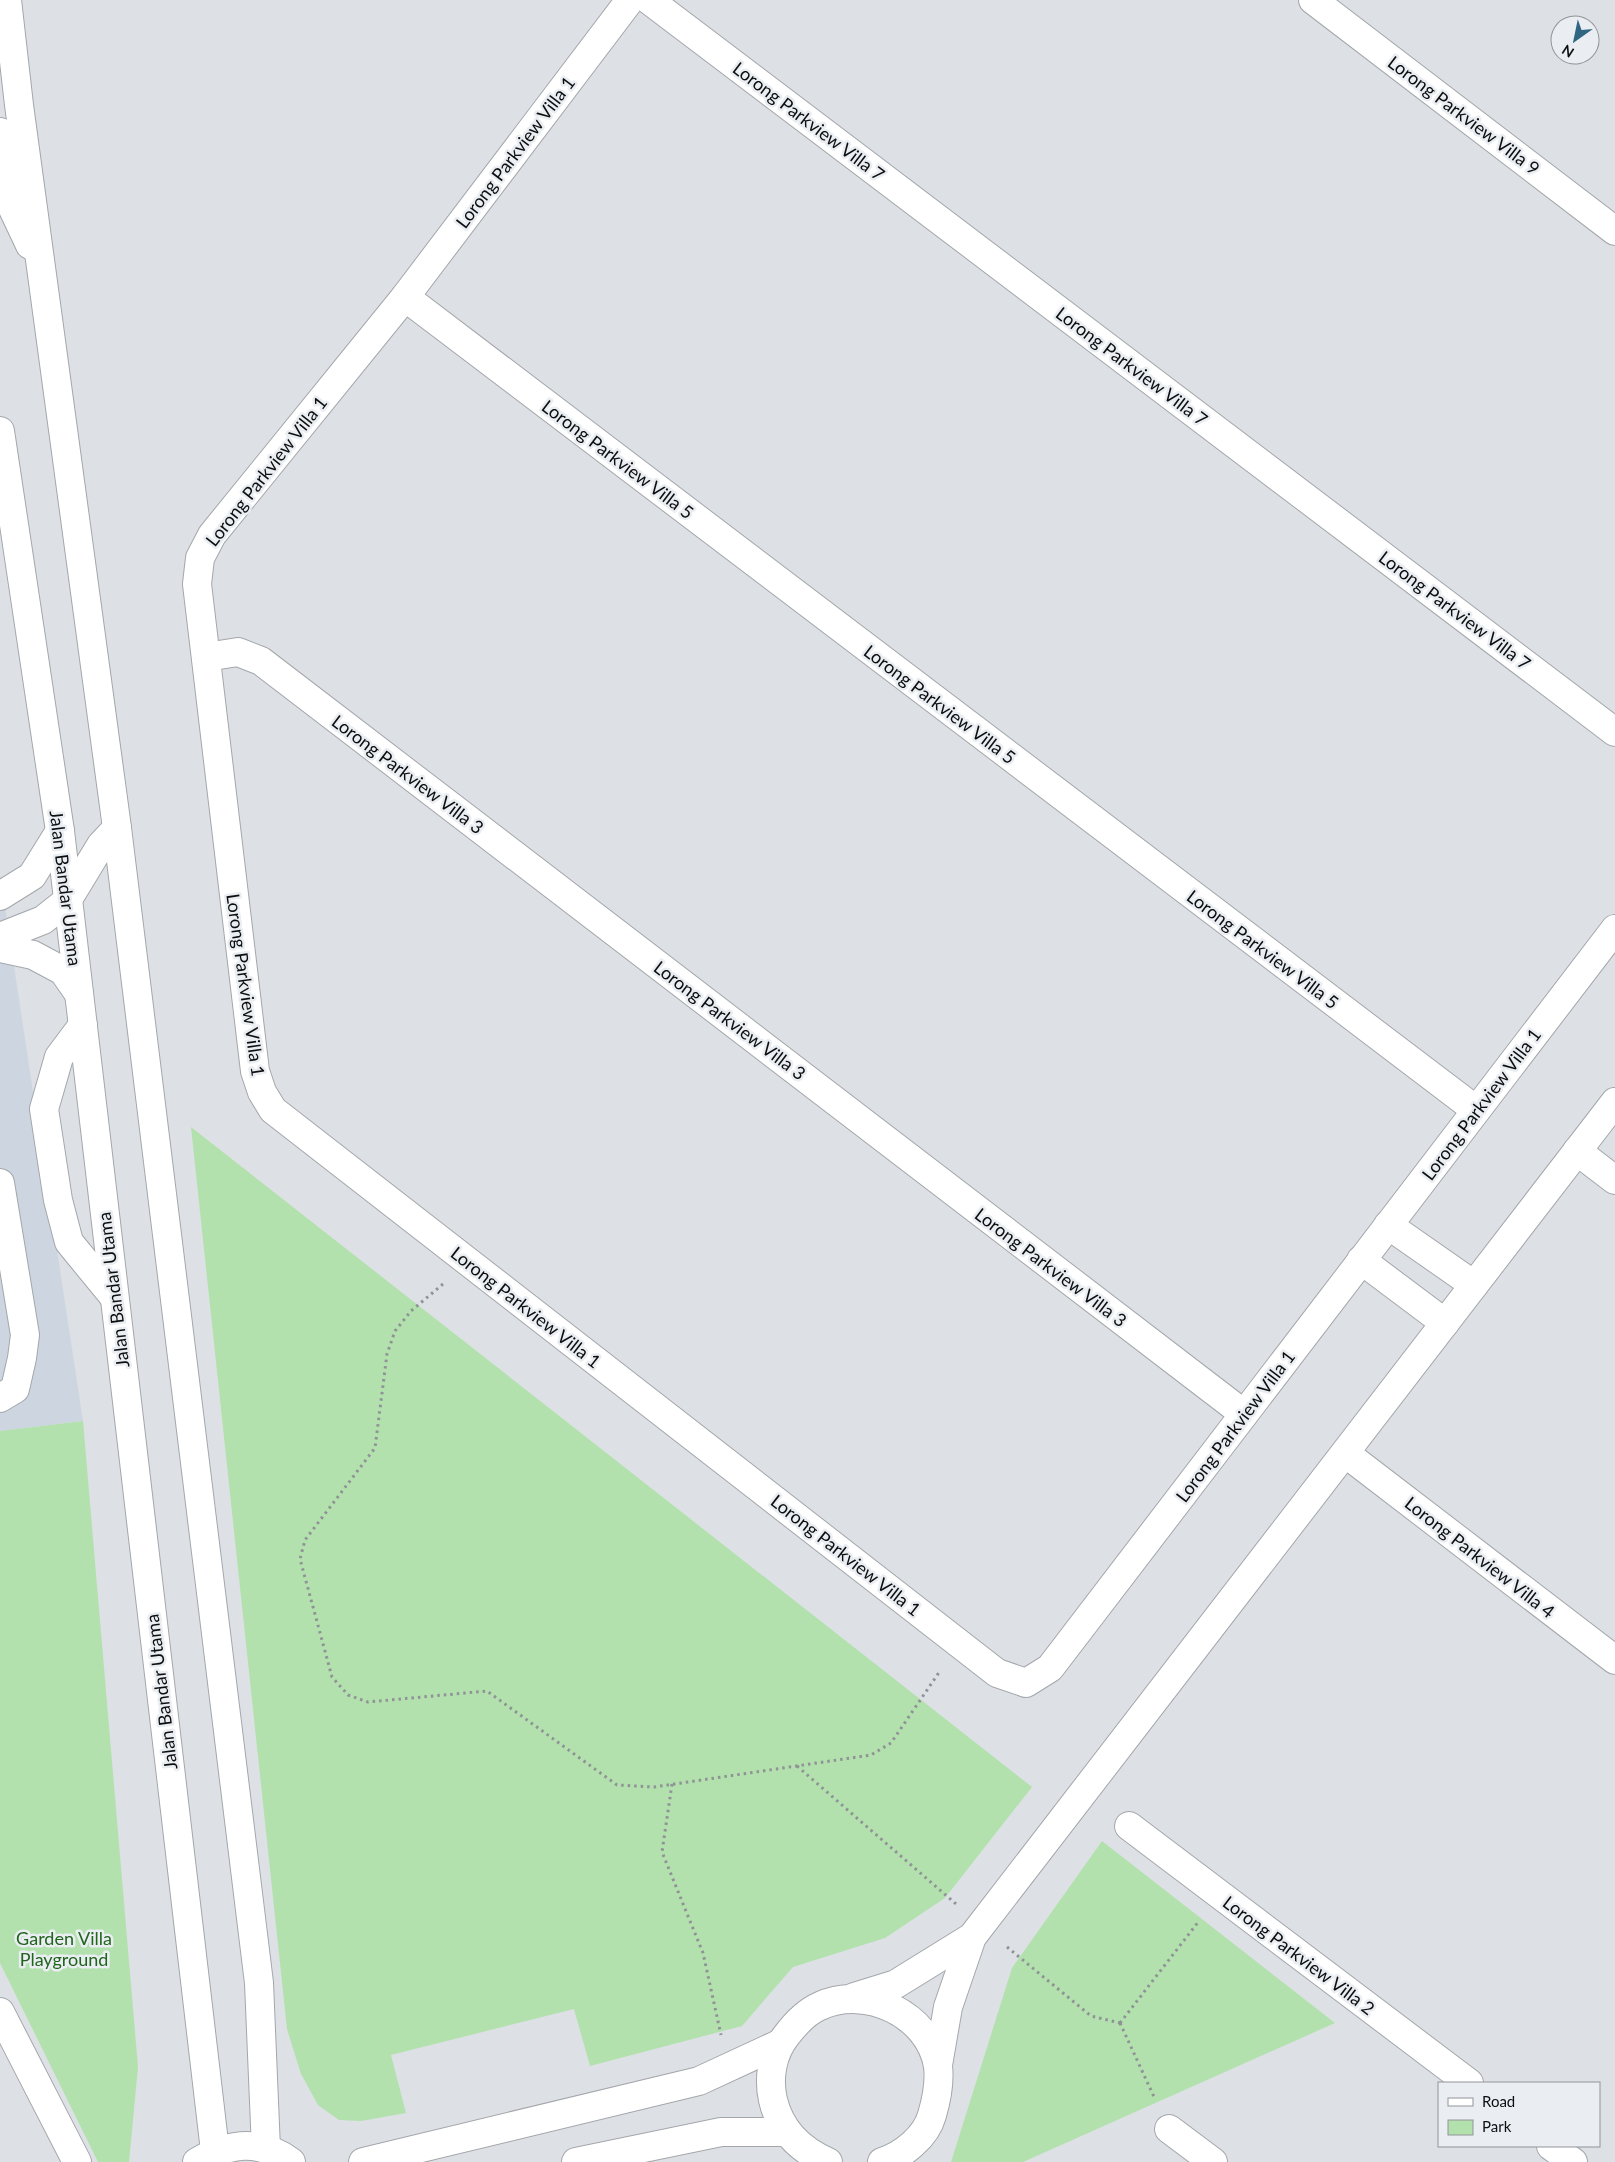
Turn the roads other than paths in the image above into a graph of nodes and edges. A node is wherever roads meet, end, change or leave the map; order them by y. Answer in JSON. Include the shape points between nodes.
{"nodes":[{"id":1,"x":7,"y":0,"type":"edge"},
{"id":2,"x":630,"y":0,"type":"edge"},
{"id":3,"x":648,"y":0,"type":"edge"},
{"id":4,"x":1313,"y":0,"type":"edge"},
{"id":5,"x":0,"y":132,"type":"edge"},
{"id":6,"x":1615,"y":231,"type":"edge"},
{"id":7,"x":41,"y":270,"type":"junction"},
{"id":8,"x":405,"y":297,"type":"junction"},
{"id":9,"x":0,"y":431,"type":"edge"},
{"id":10,"x":206,"y":657,"type":"junction"},
{"id":11,"x":1615,"y":732,"type":"edge"},
{"id":12,"x":117,"y":828,"type":"junction"},
{"id":13,"x":60,"y":831,"type":"junction"},
{"id":14,"x":0,"y":896,"type":"edge"},
{"id":15,"x":68,"y":901,"type":"junction"},
{"id":16,"x":1615,"y":929,"type":"edge"},
{"id":17,"x":0,"y":936,"type":"edge"},
{"id":18,"x":0,"y":948,"type":"edge"},
{"id":19,"x":79,"y":994,"type":"junction"},
{"id":20,"x":83,"y":1026,"type":"junction"},
{"id":21,"x":1615,"y":1102,"type":"edge"},
{"id":22,"x":1476,"y":1110,"type":"junction"},
{"id":23,"x":1577,"y":1151,"type":"junction"},
{"id":24,"x":1615,"y":1180,"type":"edge"},
{"id":25,"x":0,"y":1183,"type":"edge"},
{"id":26,"x":1388,"y":1225,"type":"junction"},
{"id":27,"x":1361,"y":1260,"type":"junction"},
{"id":28,"x":1474,"y":1285,"type":"junction"},
{"id":29,"x":114,"y":1297,"type":"junction"},
{"id":30,"x":1445,"y":1323,"type":"junction"},
{"id":31,"x":7,"y":1393,"type":"edge"},
{"id":32,"x":1244,"y":1414,"type":"junction"},
{"id":33,"x":1344,"y":1453,"type":"junction"},
{"id":34,"x":1615,"y":1660,"type":"edge"},
{"id":35,"x":1129,"y":1826,"type":"dead end"},
{"id":36,"x":977,"y":1931,"type":"junction"},
{"id":37,"x":847,"y":1999,"type":"junction"},
{"id":38,"x":0,"y":2012,"type":"edge"},
{"id":39,"x":779,"y":2044,"type":"junction"},
{"id":40,"x":938,"y":2065,"type":"junction"},
{"id":41,"x":1468,"y":2082,"type":"edge"},
{"id":42,"x":1169,"y":2129,"type":"road end"},
{"id":43,"x":787,"y":2132,"type":"junction"},
{"id":44,"x":1552,"y":2147,"type":"edge"},
{"id":45,"x":266,"y":2149,"type":"junction"},
{"id":46,"x":206,"y":2157,"type":"edge"},
{"id":47,"x":820,"y":2160,"type":"edge"},
{"id":48,"x":888,"y":2161,"type":"edge"},
{"id":49,"x":77,"y":2162,"type":"edge"},
{"id":50,"x":290,"y":2162,"type":"edge"},
{"id":51,"x":363,"y":2162,"type":"edge"},
{"id":52,"x":576,"y":2162,"type":"edge"},
{"id":53,"x":1213,"y":2162,"type":"edge"},
{"id":54,"x":1573,"y":2162,"type":"edge"}],
"edges":[{"from":1,"to":7,"type":"street"},
{"from":2,"to":8,"type":"street","name":"Lorong Parkview Villa 1"},
{"from":3,"to":11,"type":"street","name":"Lorong Parkview Villa 7"},
{"from":4,"to":6,"type":"street","name":"Lorong Parkview Villa 9"},
{"from":5,"to":7,"type":"street","via":[[12,208]]},
{"from":7,"to":12,"type":"street"},
{"from":8,"to":10,"type":"street","name":"Lorong Parkview Villa 1","via":[[212,535],[200,558],[197,584]]},
{"from":8,"to":22,"type":"street","name":"Lorong Parkview Villa 5"},
{"from":9,"to":13,"type":"street","name":"Jalan Bandar Utama"},
{"from":10,"to":32,"type":"street","name":"Lorong Parkview Villa 3","via":[[238,652],[261,661]]},
{"from":10,"to":32,"type":"street","name":"Lorong Parkview Villa 1","via":[[255,1071],[273,1110],[997,1673],[1026,1683],[1050,1668]]},
{"from":12,"to":15,"type":"street","via":[[101,845]]},
{"from":12,"to":45,"type":"street","via":[[259,1983]]},
{"from":13,"to":14,"type":"street","via":[[32,876]]},
{"from":13,"to":15,"type":"street","name":"Jalan Bandar Utama"},
{"from":15,"to":17,"type":"street","via":[[43,920]]},
{"from":15,"to":19,"type":"street","name":"Jalan Bandar Utama"},
{"from":16,"to":22,"type":"street","name":"Lorong Parkview Villa 1"},
{"from":18,"to":19,"type":"street","via":[[33,954],[63,971]]},
{"from":19,"to":20,"type":"street","name":"Jalan Bandar Utama"},
{"from":20,"to":29,"type":"street","name":"Jalan Bandar Utama"},
{"from":20,"to":29,"type":"street","via":[[59,1057],[44,1109],[58,1200],[69,1242]]},
{"from":21,"to":23,"type":"street"},
{"from":22,"to":26,"type":"street","name":"Lorong Parkview Villa 1"},
{"from":23,"to":24,"type":"street"},
{"from":23,"to":28,"type":"street"},
{"from":25,"to":31,"type":"street","via":[[25,1335],[22,1358]]},
{"from":26,"to":27,"type":"street","name":"Lorong Parkview Villa 1"},
{"from":26,"to":28,"type":"street"},
{"from":27,"to":30,"type":"street"},
{"from":27,"to":32,"type":"street","name":"Lorong Parkview Villa 1"},
{"from":28,"to":30,"type":"street"},
{"from":29,"to":46,"type":"street","name":"Jalan Bandar Utama"},
{"from":30,"to":33,"type":"street"},
{"from":33,"to":34,"type":"street","name":"Lorong Parkview Villa 4"},
{"from":33,"to":36,"type":"street"},
{"from":35,"to":41,"type":"street","name":"Lorong Parkview Villa 2"},
{"from":36,"to":37,"type":"street","via":[[896,1984]]},
{"from":36,"to":40,"type":"street","via":[[948,2007]]},
{"from":37,"to":39,"type":"street","via":[[820,2006],[804,2016]]},
{"from":37,"to":40,"type":"street","via":[[871,2000],[894,2009],[914,2023],[929,2042]]},
{"from":38,"to":49,"type":"street"},
{"from":39,"to":43,"type":"street","via":[[772,2066],[770,2089],[776,2112]]},
{"from":39,"to":51,"type":"street","via":[[699,2081]]},
{"from":40,"to":48,"type":"street","via":[[939,2093],[931,2120],[914,2143]]},
{"from":42,"to":53,"type":"street"},
{"from":43,"to":47,"type":"street","via":[[799,2146]]},
{"from":43,"to":52,"type":"street","via":[[721,2132]]},
{"from":44,"to":54,"type":"street"},
{"from":45,"to":46,"type":"street","name":"Jalan Bandar Utama","via":[[232,2146]]},
{"from":45,"to":50,"type":"street","name":"Jalan Bandar Utama"}]}
